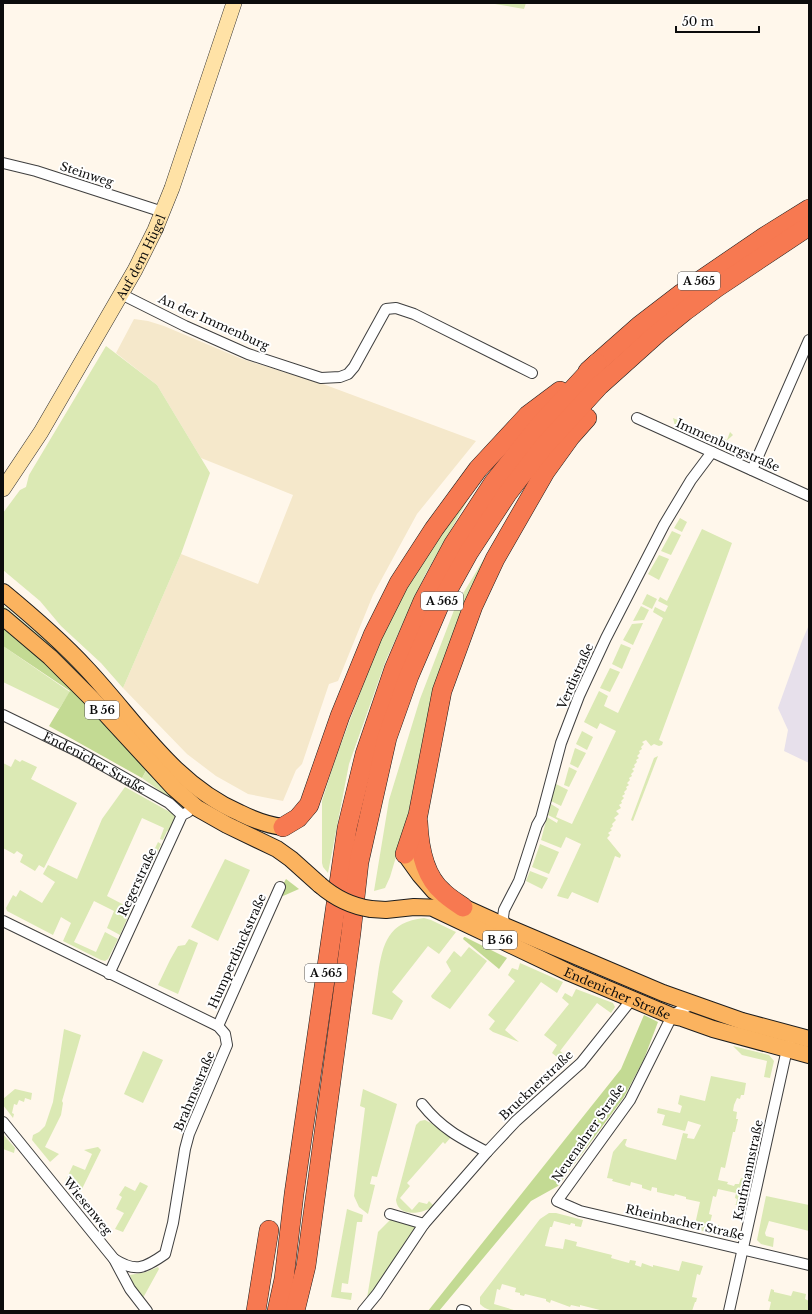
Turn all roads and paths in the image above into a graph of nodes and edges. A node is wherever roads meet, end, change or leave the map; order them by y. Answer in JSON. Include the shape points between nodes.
{"nodes":[{"id":1,"x":234,"y":3,"type":"edge"},
{"id":2,"x":3,"y":163,"type":"edge"},
{"id":3,"x":809,"y":209,"type":"edge"},
{"id":4,"x":163,"y":212,"type":"junction"},
{"id":5,"x":809,"y":226,"type":"edge"},
{"id":6,"x":121,"y":294,"type":"junction"},
{"id":7,"x":658,"y":333,"type":"junction"},
{"id":8,"x":809,"y":340,"type":"edge"},
{"id":9,"x":597,"y":364,"type":"junction"},
{"id":10,"x":532,"y":373,"type":"dead end"},
{"id":11,"x":636,"y":418,"type":"dead end"},
{"id":12,"x":712,"y":452,"type":"junction"},
{"id":13,"x":752,"y":470,"type":"junction"},
{"id":14,"x":3,"y":489,"type":"edge"},
{"id":15,"x":809,"y":496,"type":"edge"},
{"id":16,"x":3,"y":592,"type":"edge"},
{"id":17,"x":3,"y":617,"type":"edge"},
{"id":18,"x":3,"y":715,"type":"edge"},
{"id":19,"x":227,"y":808,"type":"junction"},
{"id":20,"x":189,"y":811,"type":"junction"},
{"id":21,"x":418,"y":815,"type":"junction"},
{"id":22,"x":283,"y":826,"type":"joint"},
{"id":23,"x":252,"y":837,"type":"junction"},
{"id":24,"x":405,"y":854,"type":"joint"},
{"id":25,"x":280,"y":887,"type":"dead end"},
{"id":26,"x":463,"y":907,"type":"junction"},
{"id":27,"x":435,"y":909,"type":"junction"},
{"id":28,"x":3,"y":921,"type":"edge"},
{"id":29,"x":505,"y":926,"type":"junction"},
{"id":30,"x":109,"y":974,"type":"junction"},
{"id":31,"x":632,"y":999,"type":"junction"},
{"id":32,"x":694,"y":1004,"type":"junction"},
{"id":33,"x":672,"y":1016,"type":"junction"},
{"id":34,"x":218,"y":1026,"type":"junction"},
{"id":35,"x":797,"y":1041,"type":"edge"},
{"id":36,"x":809,"y":1055,"type":"edge"},
{"id":37,"x":422,"y":1104,"type":"dead end"},
{"id":38,"x":3,"y":1122,"type":"edge"},
{"id":39,"x":486,"y":1152,"type":"junction"},
{"id":40,"x":294,"y":1194,"type":"junction"},
{"id":41,"x":557,"y":1201,"type":"joint"},
{"id":42,"x":390,"y":1214,"type":"dead end"},
{"id":43,"x":424,"y":1224,"type":"junction"},
{"id":44,"x":269,"y":1230,"type":"dead end"},
{"id":45,"x":744,"y":1250,"type":"junction"},
{"id":46,"x":114,"y":1259,"type":"junction"},
{"id":47,"x":809,"y":1265,"type":"edge"},
{"id":48,"x":306,"y":1266,"type":"junction"},
{"id":49,"x":147,"y":1311,"type":"edge"},
{"id":50,"x":256,"y":1311,"type":"edge"},
{"id":51,"x":265,"y":1311,"type":"edge"},
{"id":52,"x":277,"y":1311,"type":"edge"},
{"id":53,"x":295,"y":1311,"type":"edge"},
{"id":54,"x":306,"y":1311,"type":"edge"},
{"id":55,"x":362,"y":1311,"type":"edge"},
{"id":56,"x":729,"y":1311,"type":"edge"}],
"edges":[{"from":1,"to":4,"type":"street","name":"Auf dem Hügel"},
{"from":2,"to":4,"type":"street","name":"Steinweg","via":[[36,171]]},
{"from":3,"to":9,"type":"highway","number":"A 565","via":[[682,293],[639,326]]},
{"from":4,"to":6,"type":"street","name":"Auf dem Hügel"},
{"from":5,"to":7,"type":"highway","number":"A 565","via":[[716,288]]},
{"from":6,"to":10,"type":"street","name":"An der Immenburg","via":[[248,354],[321,378],[336,378],[348,374],[386,309],[396,308],[414,314]]},
{"from":6,"to":14,"type":"street","name":"Auf dem Hügel","via":[[41,432]]},
{"from":7,"to":21,"type":"highway","via":[[571,436],[545,472],[495,559],[473,606],[442,691]]},
{"from":7,"to":48,"type":"highway","number":"A 565","via":[[599,386],[544,446],[507,494],[469,552],[439,606],[410,676],[387,738],[359,862]]},
{"from":8,"to":13,"type":"street"},
{"from":9,"to":22,"type":"highway","via":[[528,415],[478,470],[434,529],[399,583],[373,635],[340,716],[309,805],[298,818]]},
{"from":9,"to":40,"type":"highway","number":"A 565","via":[[539,426],[494,482],[453,545],[423,601],[394,669],[366,754],[347,828]]},
{"from":11,"to":12,"type":"street","name":"Immenburgstraße"},
{"from":12,"to":13,"type":"street","name":"Immenburgstraße"},
{"from":12,"to":29,"type":"street","name":"Verdistraße","via":[[691,480],[661,531],[579,696],[561,743],[541,818],[519,881],[504,910]]},
{"from":13,"to":15,"type":"street","name":"Immenburgstraße"},
{"from":16,"to":19,"type":"main road","number":"B 56","via":[[59,640],[162,756],[196,788]]},
{"from":17,"to":20,"type":"main road","number":"B 56","via":[[50,657],[92,699],[174,788]]},
{"from":18,"to":20,"type":"street","name":"Endenicher Straße","via":[[79,752],[169,803]]},
{"from":19,"to":22,"type":"main road","number":"B 56","via":[[254,820]]},
{"from":19,"to":23,"type":"main road","name":"Endenicher Straße","number":"B 56"},
{"from":20,"to":23,"type":"main road","name":"Endenicher Straße","number":"B 56"},
{"from":20,"to":30,"type":"street","name":"Regerstraße"},
{"from":21,"to":24,"type":"highway"},
{"from":21,"to":26,"type":"highway","via":[[419,845],[430,874],[442,892]]},
{"from":23,"to":27,"type":"main road","name":"Endenicher Straße","number":"B 56","bridge":true,"via":[[277,849],[331,895],[345,903],[371,909]]},
{"from":24,"to":26,"type":"main road","name":"Endenicher Straße","number":"B 56","via":[[428,886]]},
{"from":25,"to":34,"type":"street","name":"Humperdinckstraße"},
{"from":26,"to":27,"type":"main road","name":"Endenicher Straße","number":"B 56"},
{"from":26,"to":29,"type":"main road","name":"Endenicher Straße","number":"B 56"},
{"from":27,"to":31,"type":"main road","name":"Endenicher Straße","number":"B 56","via":[[570,973]]},
{"from":28,"to":30,"type":"street"},
{"from":29,"to":32,"type":"main road","name":"Endenicher Straße","number":"B 56"},
{"from":30,"to":34,"type":"street"},
{"from":31,"to":33,"type":"main road","name":"Endenicher Straße","number":"B 56"},
{"from":31,"to":39,"type":"street","name":"Brucknerstraße","via":[[581,1063]]},
{"from":32,"to":33,"type":"street"},
{"from":32,"to":35,"type":"main road","name":"Endenicher Straße","number":"B 56"},
{"from":33,"to":35,"type":"main road","name":"Endenicher Straße","number":"B 56","via":[[713,1029]]},
{"from":33,"to":41,"type":"street","name":"Neuenahrer Straße","via":[[630,1100]]},
{"from":34,"to":46,"type":"street","name":"Brahmsstraße","via":[[225,1034],[228,1045],[189,1134],[174,1222],[165,1254],[144,1267],[134,1268]]},
{"from":35,"to":36,"type":"main road","name":"Endenicher Straße","number":"B 56"},
{"from":35,"to":45,"type":"street","name":"Kaufmannstraße"},
{"from":37,"to":39,"type":"street","via":[[432,1117],[457,1136]]},
{"from":38,"to":46,"type":"street","name":"Wiesenweg"},
{"from":39,"to":43,"type":"street","name":"Brucknerstraße"},
{"from":40,"to":51,"type":"highway"},
{"from":40,"to":52,"type":"highway","number":"A 565","via":[[284,1279]]},
{"from":41,"to":45,"type":"street","name":"Rheinbacher Straße","via":[[580,1211]]},
{"from":42,"to":43,"type":"street"},
{"from":43,"to":55,"type":"street","name":"Brucknerstraße","via":[[377,1294]]},
{"from":44,"to":50,"type":"highway"},
{"from":45,"to":47,"type":"street","name":"Rheinbacher Straße"},
{"from":45,"to":56,"type":"street","name":"Kaufmannstraße"},
{"from":46,"to":49,"type":"street","name":"Wiesenweg","via":[[130,1289]]},
{"from":48,"to":53,"type":"highway","number":"A 565"},
{"from":48,"to":54,"type":"highway"}]}
